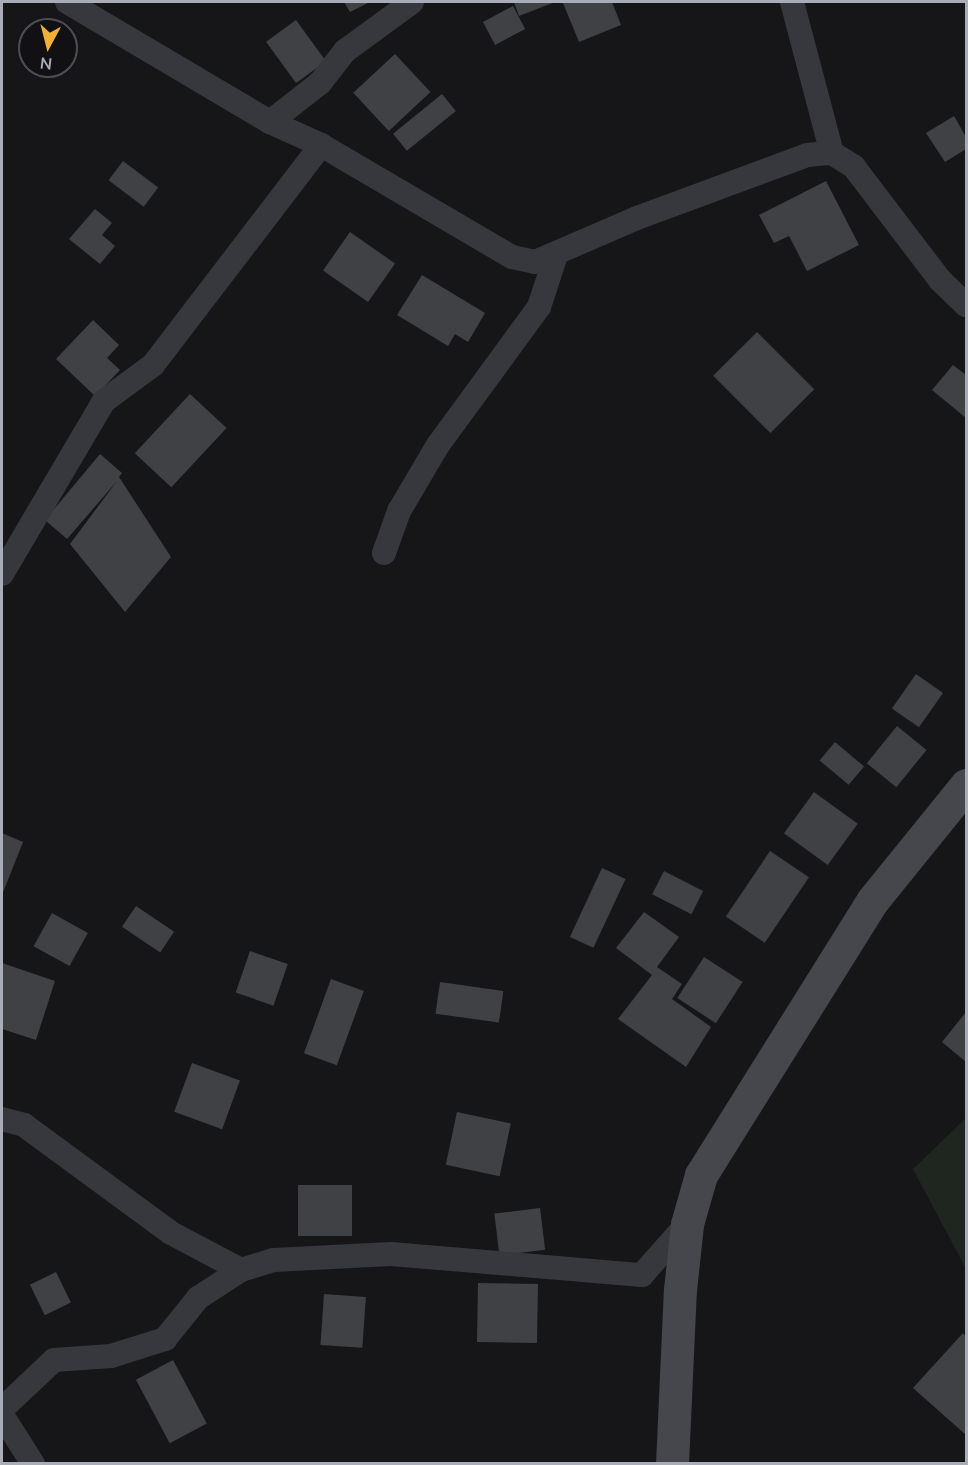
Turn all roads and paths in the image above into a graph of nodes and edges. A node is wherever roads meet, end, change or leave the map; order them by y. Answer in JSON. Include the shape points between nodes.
{"nodes":[{"id":1,"x":67,"y":2,"type":"edge"},
{"id":2,"x":412,"y":2,"type":"edge"},
{"id":3,"x":792,"y":2,"type":"edge"},
{"id":4,"x":270,"y":122,"type":"junction"},
{"id":5,"x":321,"y":145,"type":"junction"},
{"id":6,"x":832,"y":153,"type":"junction"},
{"id":7,"x":556,"y":255,"type":"junction"},
{"id":8,"x":966,"y":305,"type":"edge"},
{"id":9,"x":384,"y":553,"type":"dead end"},
{"id":10,"x":2,"y":574,"type":"edge"},
{"id":11,"x":966,"y":785,"type":"edge"},
{"id":12,"x":2,"y":1119,"type":"edge"},
{"id":13,"x":687,"y":1224,"type":"junction"},
{"id":14,"x":241,"y":1270,"type":"junction"},
{"id":15,"x":2,"y":1409,"type":"edge"},
{"id":16,"x":2,"y":1415,"type":"edge"},
{"id":17,"x":33,"y":1464,"type":"edge"},
{"id":18,"x":672,"y":1464,"type":"edge"}],
"edges":[{"from":1,"to":4,"type":"street"},
{"from":2,"to":4,"type":"street","via":[[345,51],[320,82]]},
{"from":3,"to":6,"type":"street"},
{"from":4,"to":5,"type":"street"},
{"from":5,"to":7,"type":"street","via":[[512,257],[535,262]]},
{"from":5,"to":10,"type":"street","via":[[153,365],[104,401]]},
{"from":6,"to":7,"type":"street","via":[[807,155],[637,218]]},
{"from":6,"to":8,"type":"street","via":[[854,167],[940,280]]},
{"from":7,"to":9,"type":"street","via":[[539,307],[438,445],[399,511]]},
{"from":11,"to":13,"type":"street","via":[[861,920],[701,1175]]},
{"from":12,"to":14,"type":"street","via":[[24,1125],[171,1233]]},
{"from":13,"to":14,"type":"street","via":[[642,1275],[391,1254],[273,1260]]},
{"from":13,"to":18,"type":"street"},
{"from":14,"to":15,"type":"street","via":[[198,1298],[165,1339],[111,1356],[54,1360]]},
{"from":16,"to":17,"type":"street"}]}
